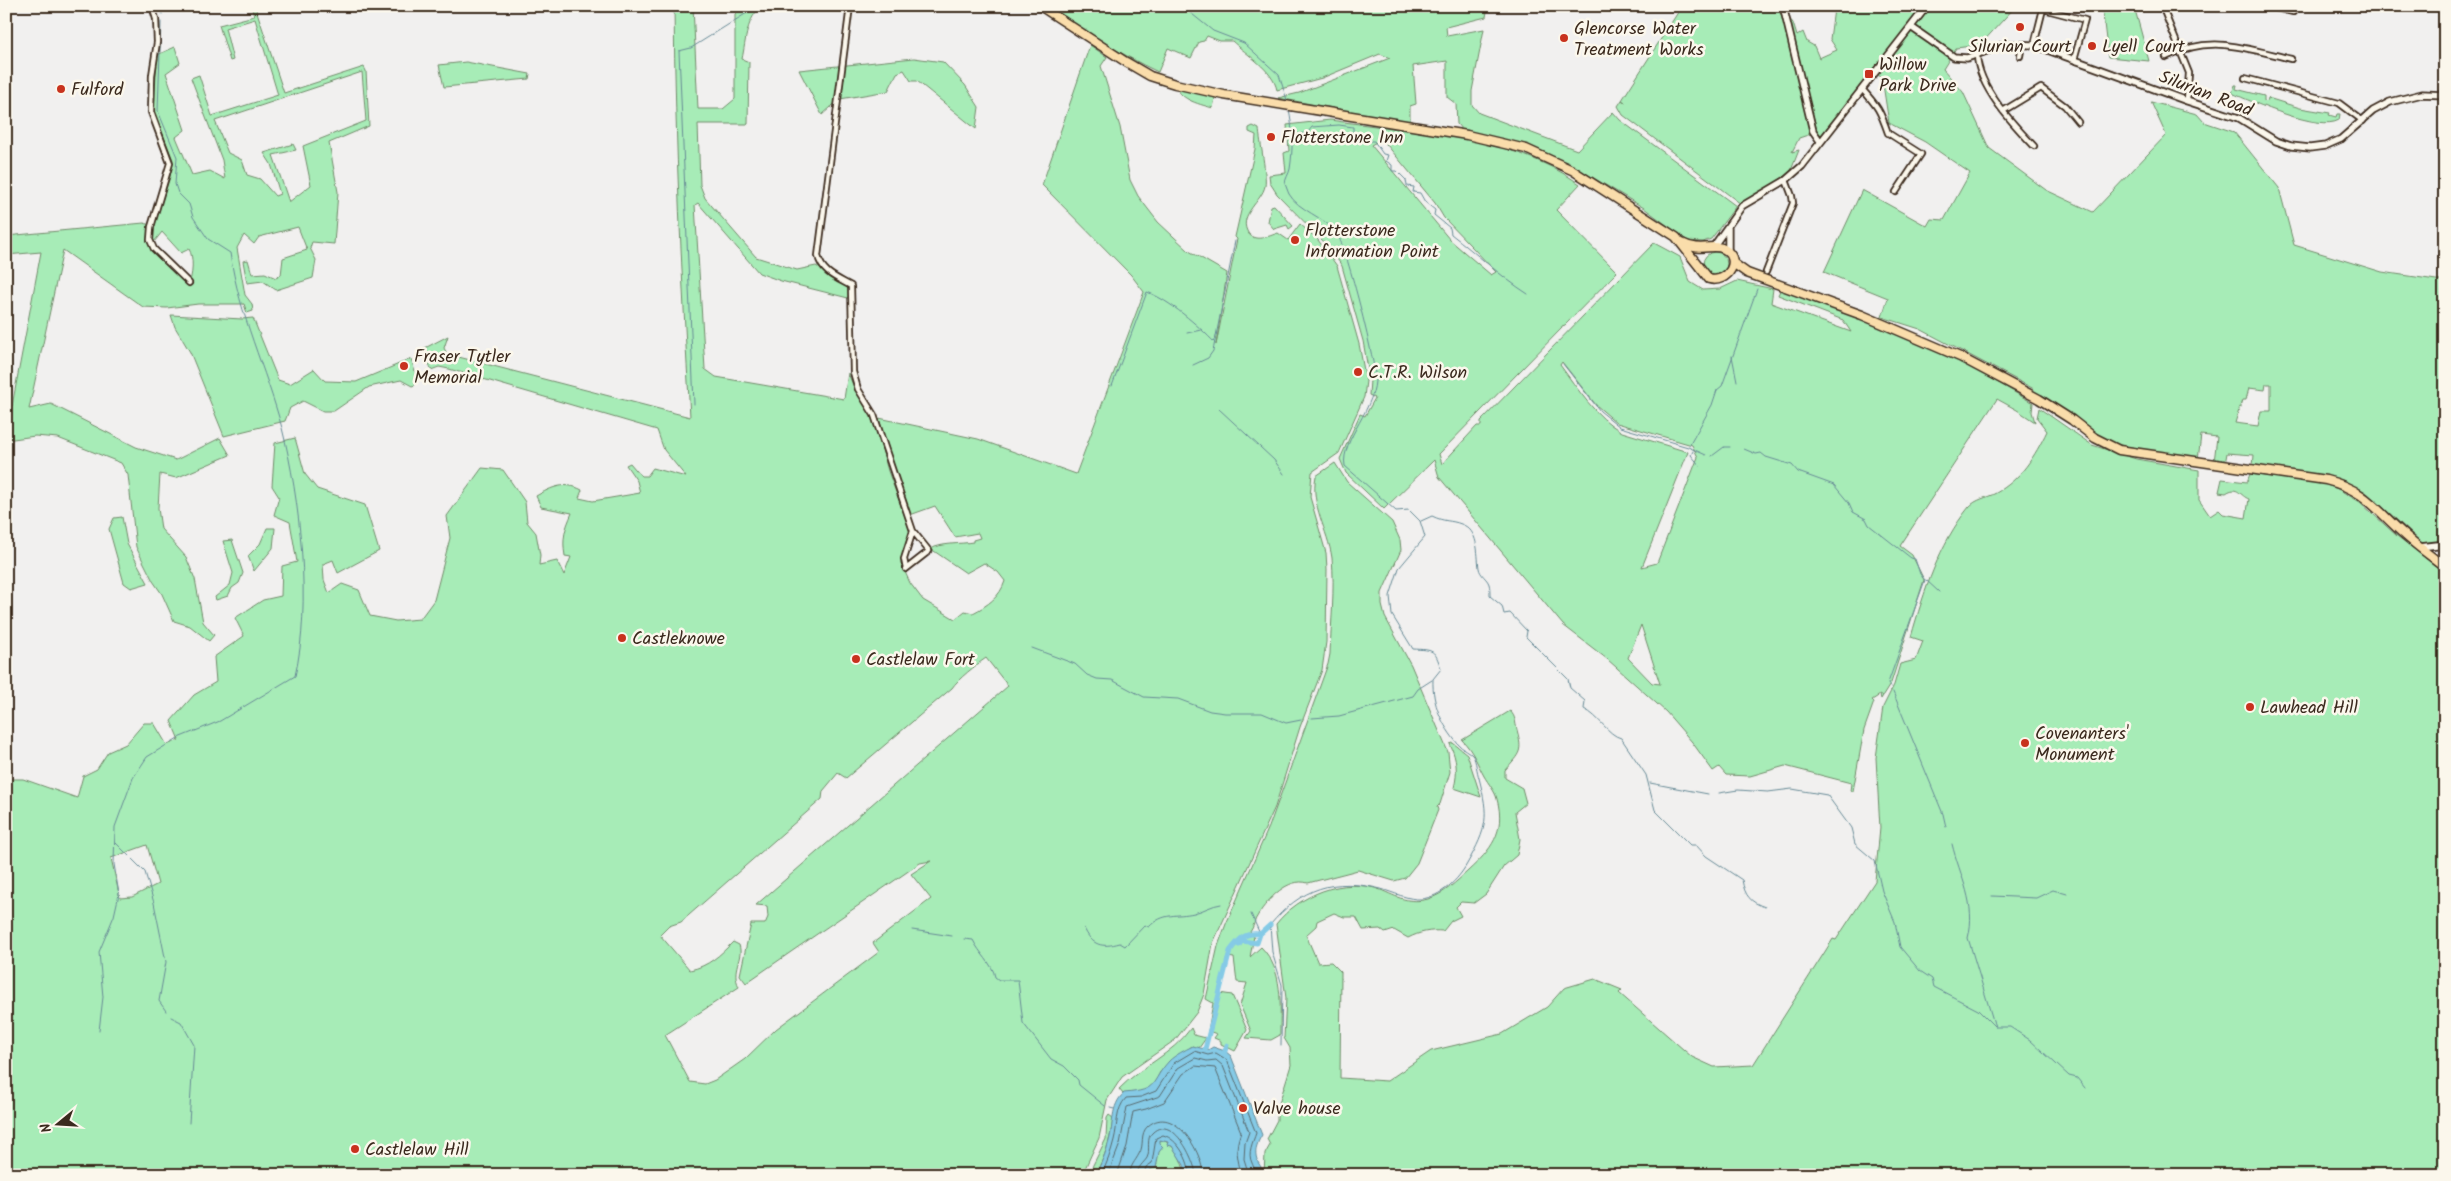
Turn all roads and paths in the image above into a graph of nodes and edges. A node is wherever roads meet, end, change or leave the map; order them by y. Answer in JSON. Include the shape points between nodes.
{"nodes":[{"id":1,"x":152,"y":6,"type":"edge"},
{"id":2,"x":850,"y":6,"type":"edge"},
{"id":3,"x":1040,"y":6,"type":"edge"},
{"id":4,"x":1782,"y":6,"type":"edge"},
{"id":5,"x":1927,"y":6,"type":"edge"},
{"id":6,"x":2162,"y":6,"type":"edge"},
{"id":7,"x":2267,"y":6,"type":"edge"},
{"id":8,"x":2293,"y":12,"type":"dead end"},
{"id":9,"x":1911,"y":27,"type":"junction"},
{"id":10,"x":2022,"y":44,"type":"junction"},
{"id":11,"x":2034,"y":45,"type":"junction"},
{"id":12,"x":2180,"y":50,"type":"junction"},
{"id":13,"x":1977,"y":55,"type":"junction"},
{"id":14,"x":2020,"y":56,"type":"dead end"},
{"id":15,"x":2166,"y":57,"type":"dead end"},
{"id":16,"x":2291,"y":59,"type":"dead end"},
{"id":17,"x":2076,"y":61,"type":"junction"},
{"id":18,"x":2245,"y":78,"type":"dead end"},
{"id":19,"x":1862,"y":89,"type":"junction"},
{"id":20,"x":2445,"y":95,"type":"edge"},
{"id":21,"x":2187,"y":101,"type":"junction"},
{"id":22,"x":2003,"y":111,"type":"junction"},
{"id":23,"x":2363,"y":121,"type":"junction"},
{"id":24,"x":2078,"y":122,"type":"dead end"},
{"id":25,"x":1820,"y":141,"type":"junction"},
{"id":26,"x":2034,"y":146,"type":"dead end"},
{"id":27,"x":1786,"y":180,"type":"junction"},
{"id":28,"x":1896,"y":192,"type":"dead end"},
{"id":29,"x":1728,"y":226,"type":"junction"},
{"id":30,"x":1682,"y":243,"type":"junction"},
{"id":31,"x":1710,"y":248,"type":"junction"},
{"id":32,"x":1728,"y":252,"type":"junction"},
{"id":33,"x":1733,"y":263,"type":"junction"},
{"id":34,"x":1699,"y":266,"type":"junction"},
{"id":35,"x":1766,"y":272,"type":"dead end"},
{"id":36,"x":1729,"y":274,"type":"junction"},
{"id":37,"x":1747,"y":274,"type":"junction"},
{"id":38,"x":189,"y":283,"type":"dead end"},
{"id":39,"x":913,"y":532,"type":"junction"},
{"id":40,"x":2445,"y":544,"type":"edge"},
{"id":41,"x":2420,"y":547,"type":"junction"},
{"id":42,"x":2445,"y":567,"type":"edge"}],
"edges":[{"from":1,"to":38,"type":"street","via":[[157,42],[151,112],[170,163],[151,226],[150,240],[154,249]]},
{"from":2,"to":39,"type":"street","via":[[818,256],[825,271],[853,290],[853,372],[858,389],[874,415]]},
{"from":3,"to":30,"type":"highway","via":[[1150,76],[1205,92],[1467,135],[1526,149],[1572,170]]},
{"from":4,"to":25,"type":"street","via":[[1813,131]]},
{"from":5,"to":9,"type":"street"},
{"from":6,"to":12,"type":"street"},
{"from":7,"to":8,"type":"street"},
{"from":9,"to":13,"type":"street","name":"Silurian Road","via":[[1954,57]]},
{"from":9,"to":19,"type":"street"},
{"from":10,"to":11,"type":"street","name":"Silurian Road"},
{"from":10,"to":13,"type":"street","name":"Silurian Road","via":[[1996,46]]},
{"from":10,"to":14,"type":"street"},
{"from":11,"to":17,"type":"street","name":"Silurian Road"},
{"from":11,"to":17,"type":"street","via":[[2043,9],[2085,20]]},
{"from":12,"to":15,"type":"street"},
{"from":12,"to":16,"type":"street","via":[[2202,44],[2219,44]]},
{"from":12,"to":21,"type":"street","via":[[2189,73]]},
{"from":13,"to":22,"type":"street","via":[[1982,75]]},
{"from":17,"to":21,"type":"street","name":"Silurian Road"},
{"from":18,"to":23,"type":"street","via":[[2339,103]]},
{"from":19,"to":25,"type":"street"},
{"from":19,"to":28,"type":"street","via":[[1881,112],[1888,133],[1920,154]]},
{"from":20,"to":23,"type":"street","name":"Silurian Road","via":[[2422,94],[2404,98],[2373,111]]},
{"from":21,"to":23,"type":"street","name":"Silurian Road","via":[[2239,118],[2276,141],[2300,147],[2325,146],[2341,139]]},
{"from":22,"to":24,"type":"street","via":[[2040,88],[2065,106]]},
{"from":22,"to":26,"type":"street"},
{"from":25,"to":27,"type":"street","via":[[1802,166]]},
{"from":27,"to":29,"type":"street","via":[[1742,206]]},
{"from":27,"to":35,"type":"street","via":[[1793,204]]},
{"from":29,"to":31,"type":"street"},
{"from":29,"to":32,"type":"street"},
{"from":30,"to":31,"type":"highway","via":[[1692,248]]},
{"from":30,"to":34,"type":"highway"},
{"from":31,"to":32,"type":"highway"},
{"from":31,"to":34,"type":"highway","via":[[1701,256]]},
{"from":32,"to":33,"type":"highway"},
{"from":33,"to":36,"type":"highway"},
{"from":33,"to":37,"type":"highway"},
{"from":34,"to":36,"type":"highway","via":[[1704,275],[1714,280]]},
{"from":36,"to":37,"type":"highway"},
{"from":37,"to":41,"type":"highway","via":[[1862,315],[1960,357],[2039,399],[2095,438],[2119,450],[2342,485],[2375,505]]},
{"from":39,"to":39,"type":"street","via":[[904,559],[906,569],[929,551]]},
{"from":40,"to":41,"type":"street"},
{"from":41,"to":42,"type":"highway"}]}
